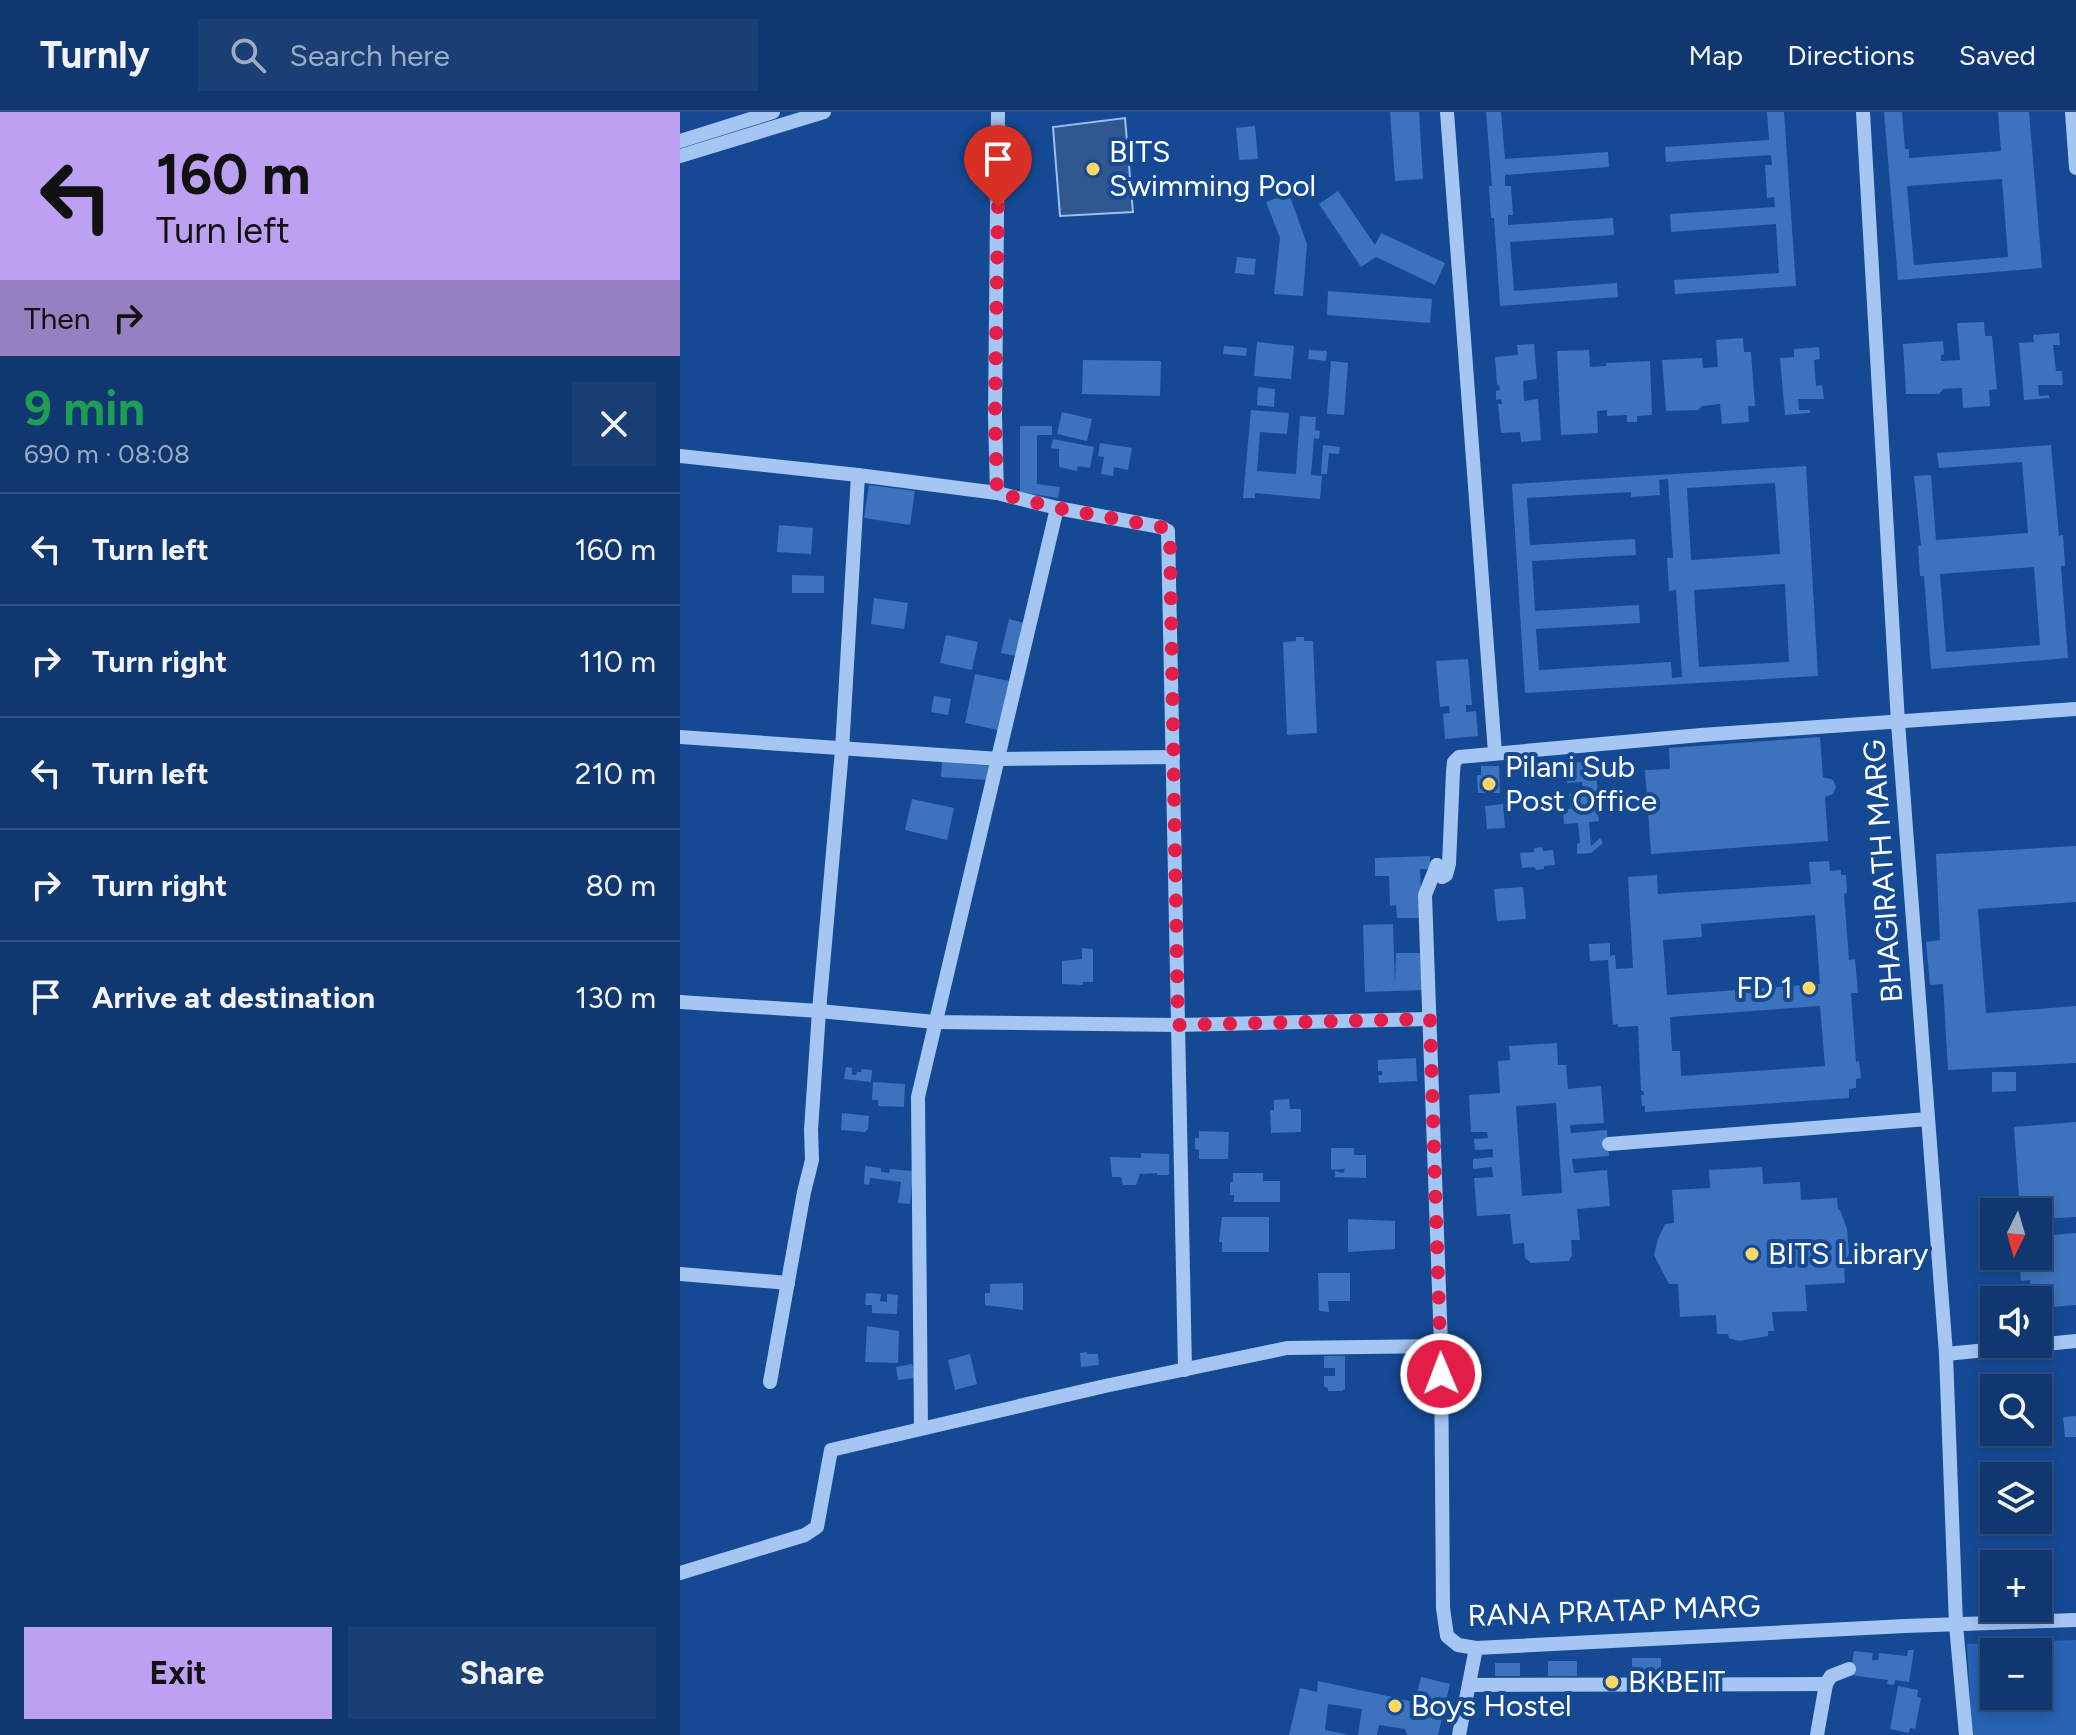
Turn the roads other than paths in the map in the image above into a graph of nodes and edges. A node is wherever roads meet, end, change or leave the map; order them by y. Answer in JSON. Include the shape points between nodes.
{"nodes":[{"id":1,"x":773,"y":112,"type":"edge"},
{"id":2,"x":824,"y":112,"type":"edge"},
{"id":3,"x":998,"y":112,"type":"edge"},
{"id":4,"x":1447,"y":112,"type":"edge"},
{"id":5,"x":1863,"y":112,"type":"edge"},
{"id":6,"x":2072,"y":112,"type":"edge"},
{"id":7,"x":753,"y":115,"type":"edge"},
{"id":8,"x":680,"y":141,"type":"edge"},
{"id":9,"x":680,"y":156,"type":"edge"},
{"id":10,"x":2076,"y":168,"type":"edge"},
{"id":11,"x":680,"y":456,"type":"edge"},
{"id":12,"x":858,"y":475,"type":"junction"},
{"id":13,"x":997,"y":493,"type":"junction"},
{"id":14,"x":1057,"y":508,"type":"junction"},
{"id":15,"x":2076,"y":709,"type":"edge"},
{"id":16,"x":1898,"y":723,"type":"junction"},
{"id":17,"x":680,"y":737,"type":"edge"},
{"id":18,"x":842,"y":750,"type":"junction"},
{"id":19,"x":1495,"y":753,"type":"junction"},
{"id":20,"x":1173,"y":757,"type":"junction"},
{"id":21,"x":999,"y":759,"type":"junction"},
{"id":22,"x":680,"y":1002,"type":"edge"},
{"id":23,"x":819,"y":1011,"type":"junction"},
{"id":24,"x":1430,"y":1019,"type":"junction"},
{"id":25,"x":935,"y":1022,"type":"junction"},
{"id":26,"x":1178,"y":1025,"type":"junction"},
{"id":27,"x":1928,"y":1119,"type":"junction"},
{"id":28,"x":1609,"y":1144,"type":"dead end"},
{"id":29,"x":680,"y":1274,"type":"edge"},
{"id":30,"x":788,"y":1283,"type":"junction"},
{"id":31,"x":2076,"y":1341,"type":"edge"},
{"id":32,"x":1441,"y":1346,"type":"junction"},
{"id":33,"x":1946,"y":1354,"type":"junction"},
{"id":34,"x":1185,"y":1370,"type":"junction"},
{"id":35,"x":770,"y":1382,"type":"dead end"},
{"id":36,"x":921,"y":1428,"type":"junction"},
{"id":37,"x":680,"y":1573,"type":"edge"},
{"id":38,"x":2076,"y":1620,"type":"edge"},
{"id":39,"x":1956,"y":1625,"type":"junction"},
{"id":40,"x":1476,"y":1648,"type":"junction"},
{"id":41,"x":1849,"y":1669,"type":"dead end"},
{"id":42,"x":1826,"y":1684,"type":"junction"},
{"id":43,"x":1469,"y":1685,"type":"junction"},
{"id":44,"x":1459,"y":1735,"type":"edge"},
{"id":45,"x":1817,"y":1735,"type":"edge"},
{"id":46,"x":1966,"y":1735,"type":"edge"}],
"edges":[{"from":1,"to":7,"type":"street"},
{"from":2,"to":9,"type":"street"},
{"from":3,"to":13,"type":"street"},
{"from":4,"to":19,"type":"street"},
{"from":5,"to":16,"type":"street","name":"BHAGIRATH MARG"},
{"from":6,"to":10,"type":"street"},
{"from":7,"to":8,"type":"street"},
{"from":11,"to":12,"type":"street"},
{"from":12,"to":13,"type":"street"},
{"from":12,"to":18,"type":"street"},
{"from":13,"to":14,"type":"street"},
{"from":14,"to":20,"type":"street","via":[[1168,531]]},
{"from":14,"to":21,"type":"street"},
{"from":15,"to":16,"type":"street"},
{"from":16,"to":19,"type":"street"},
{"from":16,"to":27,"type":"street","name":"BHAGIRATH MARG"},
{"from":17,"to":18,"type":"street"},
{"from":18,"to":21,"type":"street"},
{"from":18,"to":23,"type":"street"},
{"from":19,"to":24,"type":"street","via":[[1454,762],[1449,864],[1442,877],[1437,865],[1425,895]]},
{"from":20,"to":21,"type":"street"},
{"from":20,"to":26,"type":"street"},
{"from":21,"to":25,"type":"street"},
{"from":22,"to":23,"type":"street"},
{"from":23,"to":25,"type":"street"},
{"from":23,"to":30,"type":"street","via":[[812,1160]]},
{"from":24,"to":26,"type":"street"},
{"from":24,"to":32,"type":"street"},
{"from":25,"to":26,"type":"street"},
{"from":25,"to":36,"type":"street","via":[[918,1097]]},
{"from":26,"to":34,"type":"street"},
{"from":27,"to":28,"type":"street"},
{"from":27,"to":33,"type":"street","name":"BHAGIRATH MARG"},
{"from":29,"to":30,"type":"street"},
{"from":30,"to":35,"type":"street"},
{"from":31,"to":33,"type":"street"},
{"from":32,"to":34,"type":"street","via":[[1287,1348]]},
{"from":32,"to":40,"type":"street","name":"RANA PRATAP MARG","via":[[1443,1608],[1447,1636],[1458,1645]]},
{"from":33,"to":39,"type":"street","name":"BHAGIRATH MARG"},
{"from":34,"to":36,"type":"street"},
{"from":36,"to":37,"type":"street","via":[[831,1450],[821,1514],[817,1527],[805,1535]]},
{"from":38,"to":39,"type":"street","name":"RANA PRATAP MARG"},
{"from":39,"to":40,"type":"street","name":"RANA PRATAP MARG"},
{"from":39,"to":46,"type":"street","name":"BHAGIRATH MARG"},
{"from":40,"to":43,"type":"street"},
{"from":41,"to":42,"type":"street"},
{"from":42,"to":43,"type":"street"},
{"from":42,"to":45,"type":"street"},
{"from":43,"to":44,"type":"street"}]}
